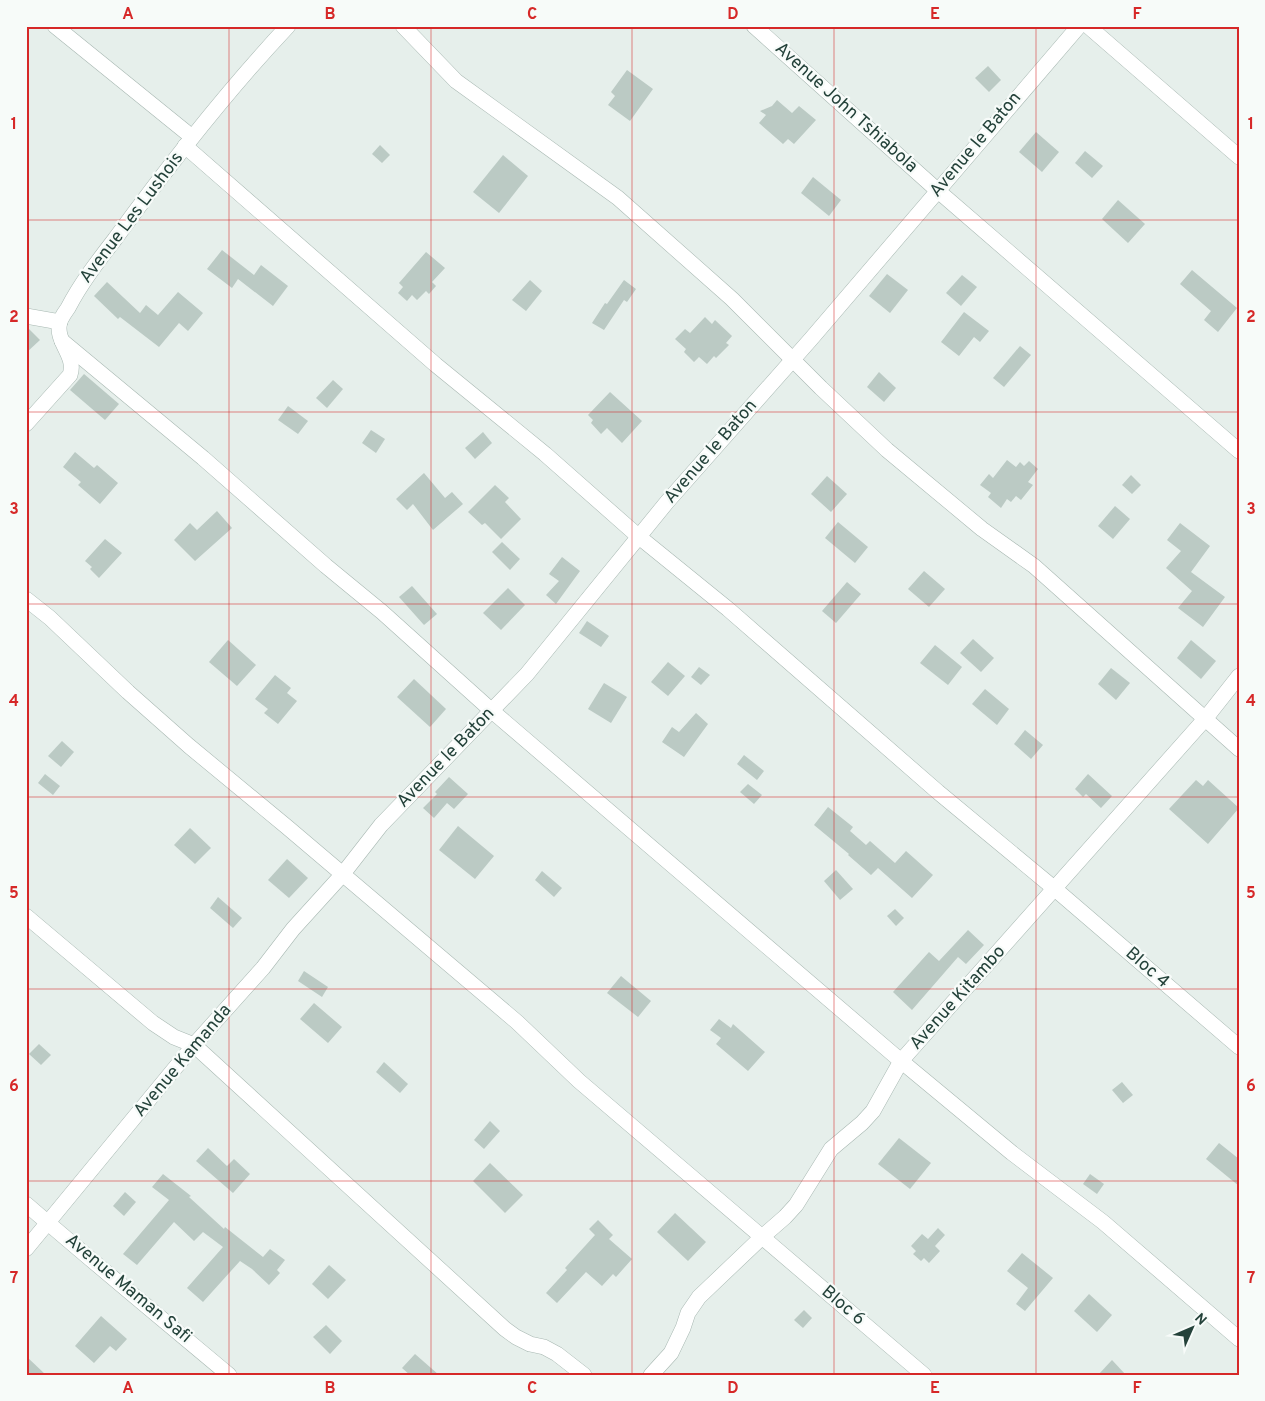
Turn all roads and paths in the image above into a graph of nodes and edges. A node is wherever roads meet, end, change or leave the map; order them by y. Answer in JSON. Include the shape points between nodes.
{"nodes":[{"id":1,"x":54,"y":26,"type":"edge"},
{"id":2,"x":288,"y":26,"type":"edge"},
{"id":3,"x":403,"y":26,"type":"edge"},
{"id":4,"x":754,"y":26,"type":"edge"},
{"id":5,"x":1078,"y":26,"type":"edge"},
{"id":6,"x":1088,"y":26,"type":"edge"},
{"id":7,"x":189,"y":142,"type":"junction"},
{"id":8,"x":1239,"y":158,"type":"edge"},
{"id":9,"x":937,"y":190,"type":"junction"},
{"id":10,"x":26,"y":316,"type":"edge"},
{"id":11,"x":60,"y":322,"type":"junction"},
{"id":12,"x":62,"y":341,"type":"junction"},
{"id":13,"x":794,"y":359,"type":"junction"},
{"id":14,"x":26,"y":424,"type":"edge"},
{"id":15,"x":1239,"y":451,"type":"edge"},
{"id":16,"x":638,"y":536,"type":"junction"},
{"id":17,"x":26,"y":598,"type":"edge"},
{"id":18,"x":1239,"y":676,"type":"edge"},
{"id":19,"x":492,"y":711,"type":"junction"},
{"id":20,"x":1205,"y":719,"type":"junction"},
{"id":21,"x":1239,"y":749,"type":"edge"},
{"id":22,"x":342,"y":875,"type":"junction"},
{"id":23,"x":1055,"y":889,"type":"junction"},
{"id":24,"x":26,"y":916,"type":"edge"},
{"id":25,"x":194,"y":1045,"type":"junction"},
{"id":26,"x":1239,"y":1047,"type":"edge"},
{"id":27,"x":901,"y":1061,"type":"junction"},
{"id":28,"x":26,"y":1204,"type":"edge"},
{"id":29,"x":48,"y":1223,"type":"junction"},
{"id":30,"x":762,"y":1237,"type":"junction"},
{"id":31,"x":26,"y":1249,"type":"edge"},
{"id":32,"x":1239,"y":1339,"type":"edge"},
{"id":33,"x":229,"y":1375,"type":"edge"},
{"id":34,"x":584,"y":1375,"type":"edge"},
{"id":35,"x":651,"y":1375,"type":"edge"},
{"id":36,"x":924,"y":1375,"type":"edge"}],
"edges":[{"from":1,"to":7,"type":"street","name":"Bloc 4"},
{"from":2,"to":7,"type":"street","name":"Avenue Les Lushois"},
{"from":3,"to":13,"type":"street","via":[[456,81],[618,198]]},
{"from":4,"to":9,"type":"street","name":"Avenue John Tshiabola"},
{"from":5,"to":9,"type":"street","name":"Avenue le Baton"},
{"from":6,"to":8,"type":"street"},
{"from":7,"to":11,"type":"street","name":"Avenue Les Lushois","via":[[94,267]]},
{"from":7,"to":16,"type":"street","name":"Bloc 4","via":[[436,366],[545,454]]},
{"from":9,"to":13,"type":"street","name":"Avenue le Baton"},
{"from":9,"to":15,"type":"street","name":"Avenue John Tshiabola"},
{"from":10,"to":11,"type":"street"},
{"from":11,"to":12,"type":"street"},
{"from":12,"to":14,"type":"street","via":[[71,359],[70,375]]},
{"from":12,"to":19,"type":"street","via":[[382,612]]},
{"from":13,"to":16,"type":"street","name":"Avenue le Baton"},
{"from":13,"to":20,"type":"street","via":[[887,450],[982,529],[1034,566]]},
{"from":16,"to":19,"type":"street","name":"Avenue le Baton","via":[[527,674]]},
{"from":16,"to":23,"type":"street","name":"Bloc 4"},
{"from":17,"to":22,"type":"street","name":"Bloc 6","via":[[175,734]]},
{"from":18,"to":20,"type":"street","name":"Avenue Kitambo"},
{"from":19,"to":22,"type":"street","name":"Avenue le Baton","via":[[381,825]]},
{"from":19,"to":27,"type":"street"},
{"from":20,"to":21,"type":"street"},
{"from":20,"to":23,"type":"street","name":"Avenue Kitambo"},
{"from":22,"to":25,"type":"street","name":"Avenue Kamanda"},
{"from":22,"to":30,"type":"street","name":"Bloc 6","via":[[517,1022],[579,1081]]},
{"from":23,"to":26,"type":"street","name":"Bloc 4"},
{"from":23,"to":27,"type":"street","name":"Avenue Kitambo"},
{"from":24,"to":25,"type":"street","via":[[153,1023]]},
{"from":25,"to":29,"type":"street","name":"Avenue Kamanda"},
{"from":25,"to":34,"type":"street","via":[[491,1317],[516,1337],[557,1354]]},
{"from":27,"to":30,"type":"street","via":[[873,1110],[831,1149],[796,1205]]},
{"from":27,"to":32,"type":"street","name":"Avenue Kitambo","via":[[1012,1153],[1103,1222]]},
{"from":28,"to":29,"type":"street","name":"Avenue Maman Safi"},
{"from":29,"to":31,"type":"street","name":"Avenue Kamanda"},
{"from":29,"to":33,"type":"street","name":"Avenue Maman Safi"},
{"from":30,"to":35,"type":"street","via":[[699,1297],[688,1313],[671,1353]]},
{"from":30,"to":36,"type":"street","name":"Bloc 6"}]}
